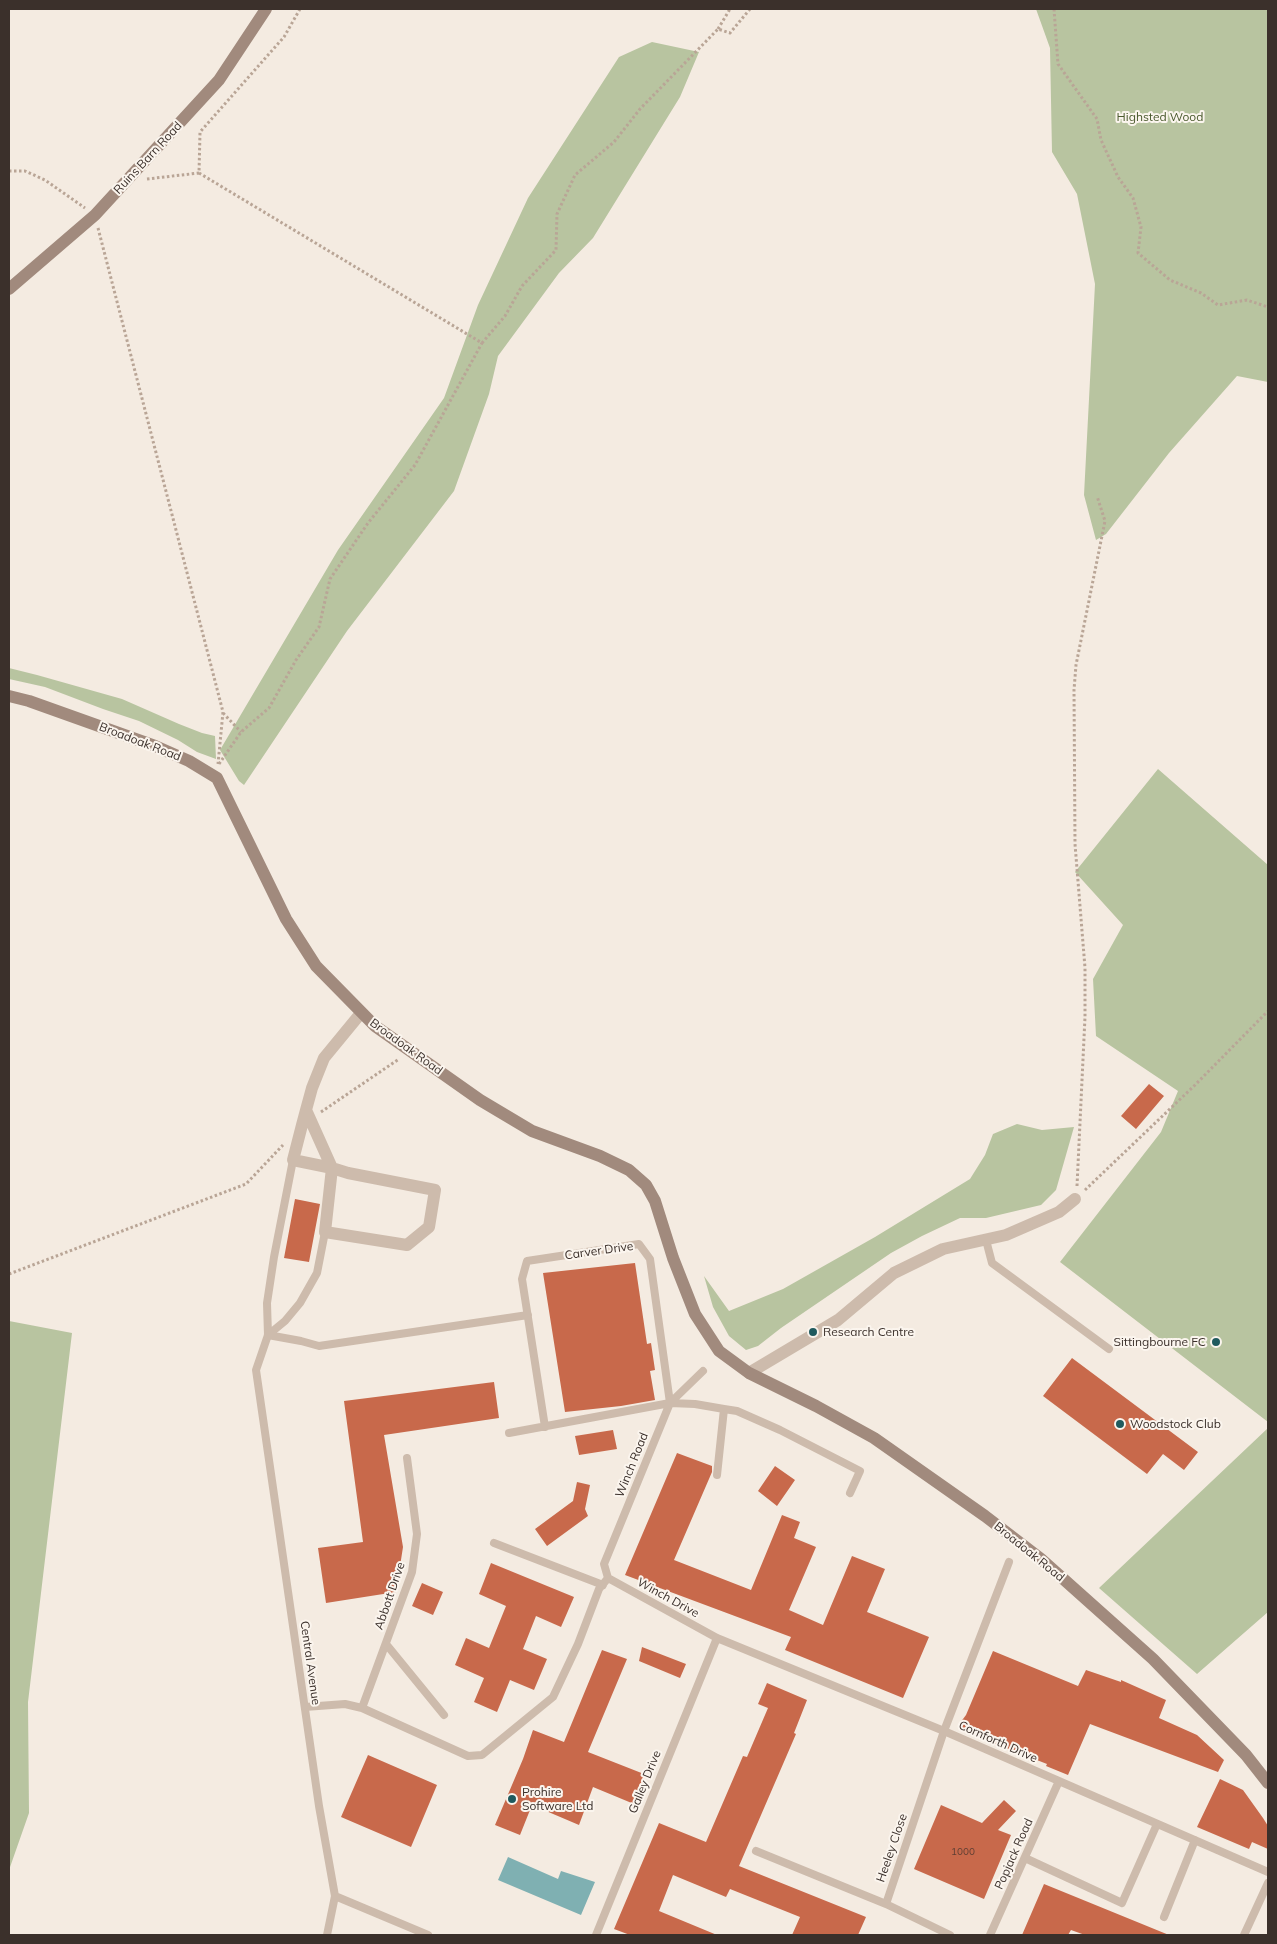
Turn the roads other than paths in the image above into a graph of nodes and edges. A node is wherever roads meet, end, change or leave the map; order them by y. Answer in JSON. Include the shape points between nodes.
{"nodes":[{"id":1,"x":266,"y":9,"type":"edge"},
{"id":2,"x":9,"y":289,"type":"edge"},
{"id":3,"x":9,"y":696,"type":"edge"},
{"id":4,"x":362,"y":1013,"type":"junction"},
{"id":5,"x":306,"y":1118,"type":"junction"},
{"id":6,"x":293,"y":1160,"type":"junction"},
{"id":7,"x":332,"y":1168,"type":"junction"},
{"id":8,"x":1075,"y":1199,"type":"road end"},
{"id":9,"x":326,"y":1232,"type":"junction"},
{"id":10,"x":986,"y":1240,"type":"junction"},
{"id":11,"x":528,"y":1315,"type":"junction"},
{"id":12,"x":268,"y":1336,"type":"junction"},
{"id":13,"x":1109,"y":1349,"type":"dead end"},
{"id":14,"x":703,"y":1371,"type":"dead end"},
{"id":15,"x":749,"y":1373,"type":"junction"},
{"id":16,"x":670,"y":1403,"type":"junction"},
{"id":17,"x":724,"y":1409,"type":"junction"},
{"id":18,"x":545,"y":1426,"type":"junction"},
{"id":19,"x":509,"y":1433,"type":"dead end"},
{"id":20,"x":407,"y":1458,"type":"dead end"},
{"id":21,"x":716,"y":1475,"type":"dead end"},
{"id":22,"x":850,"y":1493,"type":"dead end"},
{"id":23,"x":494,"y":1543,"type":"dead end"},
{"id":24,"x":1009,"y":1562,"type":"dead end"},
{"id":25,"x":606,"y":1582,"type":"junction"},
{"id":26,"x":717,"y":1638,"type":"junction"},
{"id":27,"x":386,"y":1644,"type":"junction"},
{"id":28,"x":305,"y":1707,"type":"junction"},
{"id":29,"x":362,"y":1708,"type":"junction"},
{"id":30,"x":444,"y":1715,"type":"dead end"},
{"id":31,"x":944,"y":1731,"type":"junction"},
{"id":32,"x":1059,"y":1782,"type":"junction"},
{"id":33,"x":1268,"y":1783,"type":"edge"},
{"id":34,"x":1157,"y":1824,"type":"junction"},
{"id":35,"x":1195,"y":1840,"type":"junction"},
{"id":36,"x":756,"y":1851,"type":"dead end"},
{"id":37,"x":1025,"y":1858,"type":"junction"},
{"id":38,"x":1268,"y":1872,"type":"edge"},
{"id":39,"x":1268,"y":1883,"type":"edge"},
{"id":40,"x":335,"y":1896,"type":"junction"},
{"id":41,"x":886,"y":1904,"type":"junction"},
{"id":42,"x":1164,"y":1917,"type":"dead end"},
{"id":43,"x":327,"y":1935,"type":"edge"},
{"id":44,"x":428,"y":1935,"type":"edge"},
{"id":45,"x":596,"y":1935,"type":"edge"},
{"id":46,"x":950,"y":1935,"type":"edge"},
{"id":47,"x":990,"y":1935,"type":"edge"},
{"id":48,"x":1244,"y":1935,"type":"edge"}],
"edges":[{"from":1,"to":2,"type":"street","name":"Ruins Barn Road","via":[[219,80],[99,219]]},
{"from":3,"to":4,"type":"street","name":"Broadoak Road","via":[[155,746],[218,772],[286,919],[316,966]]},
{"from":4,"to":5,"type":"street","via":[[324,1058],[312,1088]]},
{"from":4,"to":15,"type":"street","name":"Broadoak Road","via":[[375,1026],[480,1100],[532,1131],[629,1170],[646,1186],[655,1201],[695,1314],[719,1351]]},
{"from":5,"to":6,"type":"street"},
{"from":5,"to":7,"type":"street"},
{"from":6,"to":7,"type":"street"},
{"from":6,"to":12,"type":"lane","via":[[267,1303]]},
{"from":7,"to":9,"type":"street"},
{"from":7,"to":9,"type":"street","via":[[435,1190],[429,1227],[407,1245]]},
{"from":8,"to":10,"type":"street","via":[[1059,1212]]},
{"from":9,"to":12,"type":"lane","via":[[317,1273],[300,1303]]},
{"from":10,"to":13,"type":"lane","via":[[992,1263]]},
{"from":10,"to":15,"type":"street","via":[[943,1250],[894,1273],[838,1320]]},
{"from":11,"to":12,"type":"lane","via":[[318,1346]]},
{"from":11,"to":16,"type":"lane","name":"Carver Drive","via":[[522,1278],[527,1261],[639,1244],[650,1258]]},
{"from":11,"to":18,"type":"lane","name":"Carver Drive"},
{"from":12,"to":28,"type":"lane","name":"Central Avenue","via":[[256,1370]]},
{"from":14,"to":16,"type":"lane","name":"Winch Road"},
{"from":15,"to":33,"type":"street","name":"Broadoak Road","via":[[874,1438],[1041,1559],[1153,1659],[1233,1740]]},
{"from":16,"to":17,"type":"lane"},
{"from":16,"to":18,"type":"lane"},
{"from":16,"to":25,"type":"lane","name":"Winch Road","via":[[604,1564]]},
{"from":17,"to":21,"type":"lane"},
{"from":17,"to":22,"type":"lane","via":[[737,1411],[780,1430],[860,1471]]},
{"from":18,"to":19,"type":"lane"},
{"from":20,"to":27,"type":"lane","name":"Abbott Drive","via":[[417,1534],[412,1572]]},
{"from":23,"to":25,"type":"lane","name":"Winch Drive"},
{"from":24,"to":31,"type":"lane","name":"Heeley Close"},
{"from":25,"to":26,"type":"lane","name":"Winch Drive"},
{"from":25,"to":29,"type":"lane","via":[[599,1589],[553,1697],[482,1754],[468,1756]]},
{"from":26,"to":31,"type":"lane","name":"Cornforth Drive"},
{"from":26,"to":45,"type":"lane","name":"Galley Drive"},
{"from":27,"to":29,"type":"lane","name":"Abbott Drive"},
{"from":27,"to":30,"type":"lane"},
{"from":28,"to":29,"type":"lane","via":[[345,1704]]},
{"from":28,"to":40,"type":"lane","name":"Central Avenue"},
{"from":31,"to":32,"type":"lane","name":"Cornforth Drive"},
{"from":31,"to":41,"type":"lane","name":"Heeley Close"},
{"from":32,"to":34,"type":"lane","name":"Cornforth Drive"},
{"from":32,"to":37,"type":"lane","name":"Popjack Road"},
{"from":34,"to":35,"type":"lane","name":"Cornforth Drive"},
{"from":34,"to":37,"type":"lane","via":[[1122,1903]]},
{"from":35,"to":38,"type":"lane","name":"Cornforth Drive"},
{"from":35,"to":42,"type":"lane"},
{"from":36,"to":41,"type":"lane"},
{"from":37,"to":47,"type":"lane","name":"Popjack Road"},
{"from":39,"to":48,"type":"lane"},
{"from":40,"to":43,"type":"lane"},
{"from":40,"to":44,"type":"lane"},
{"from":41,"to":46,"type":"lane"}]}
